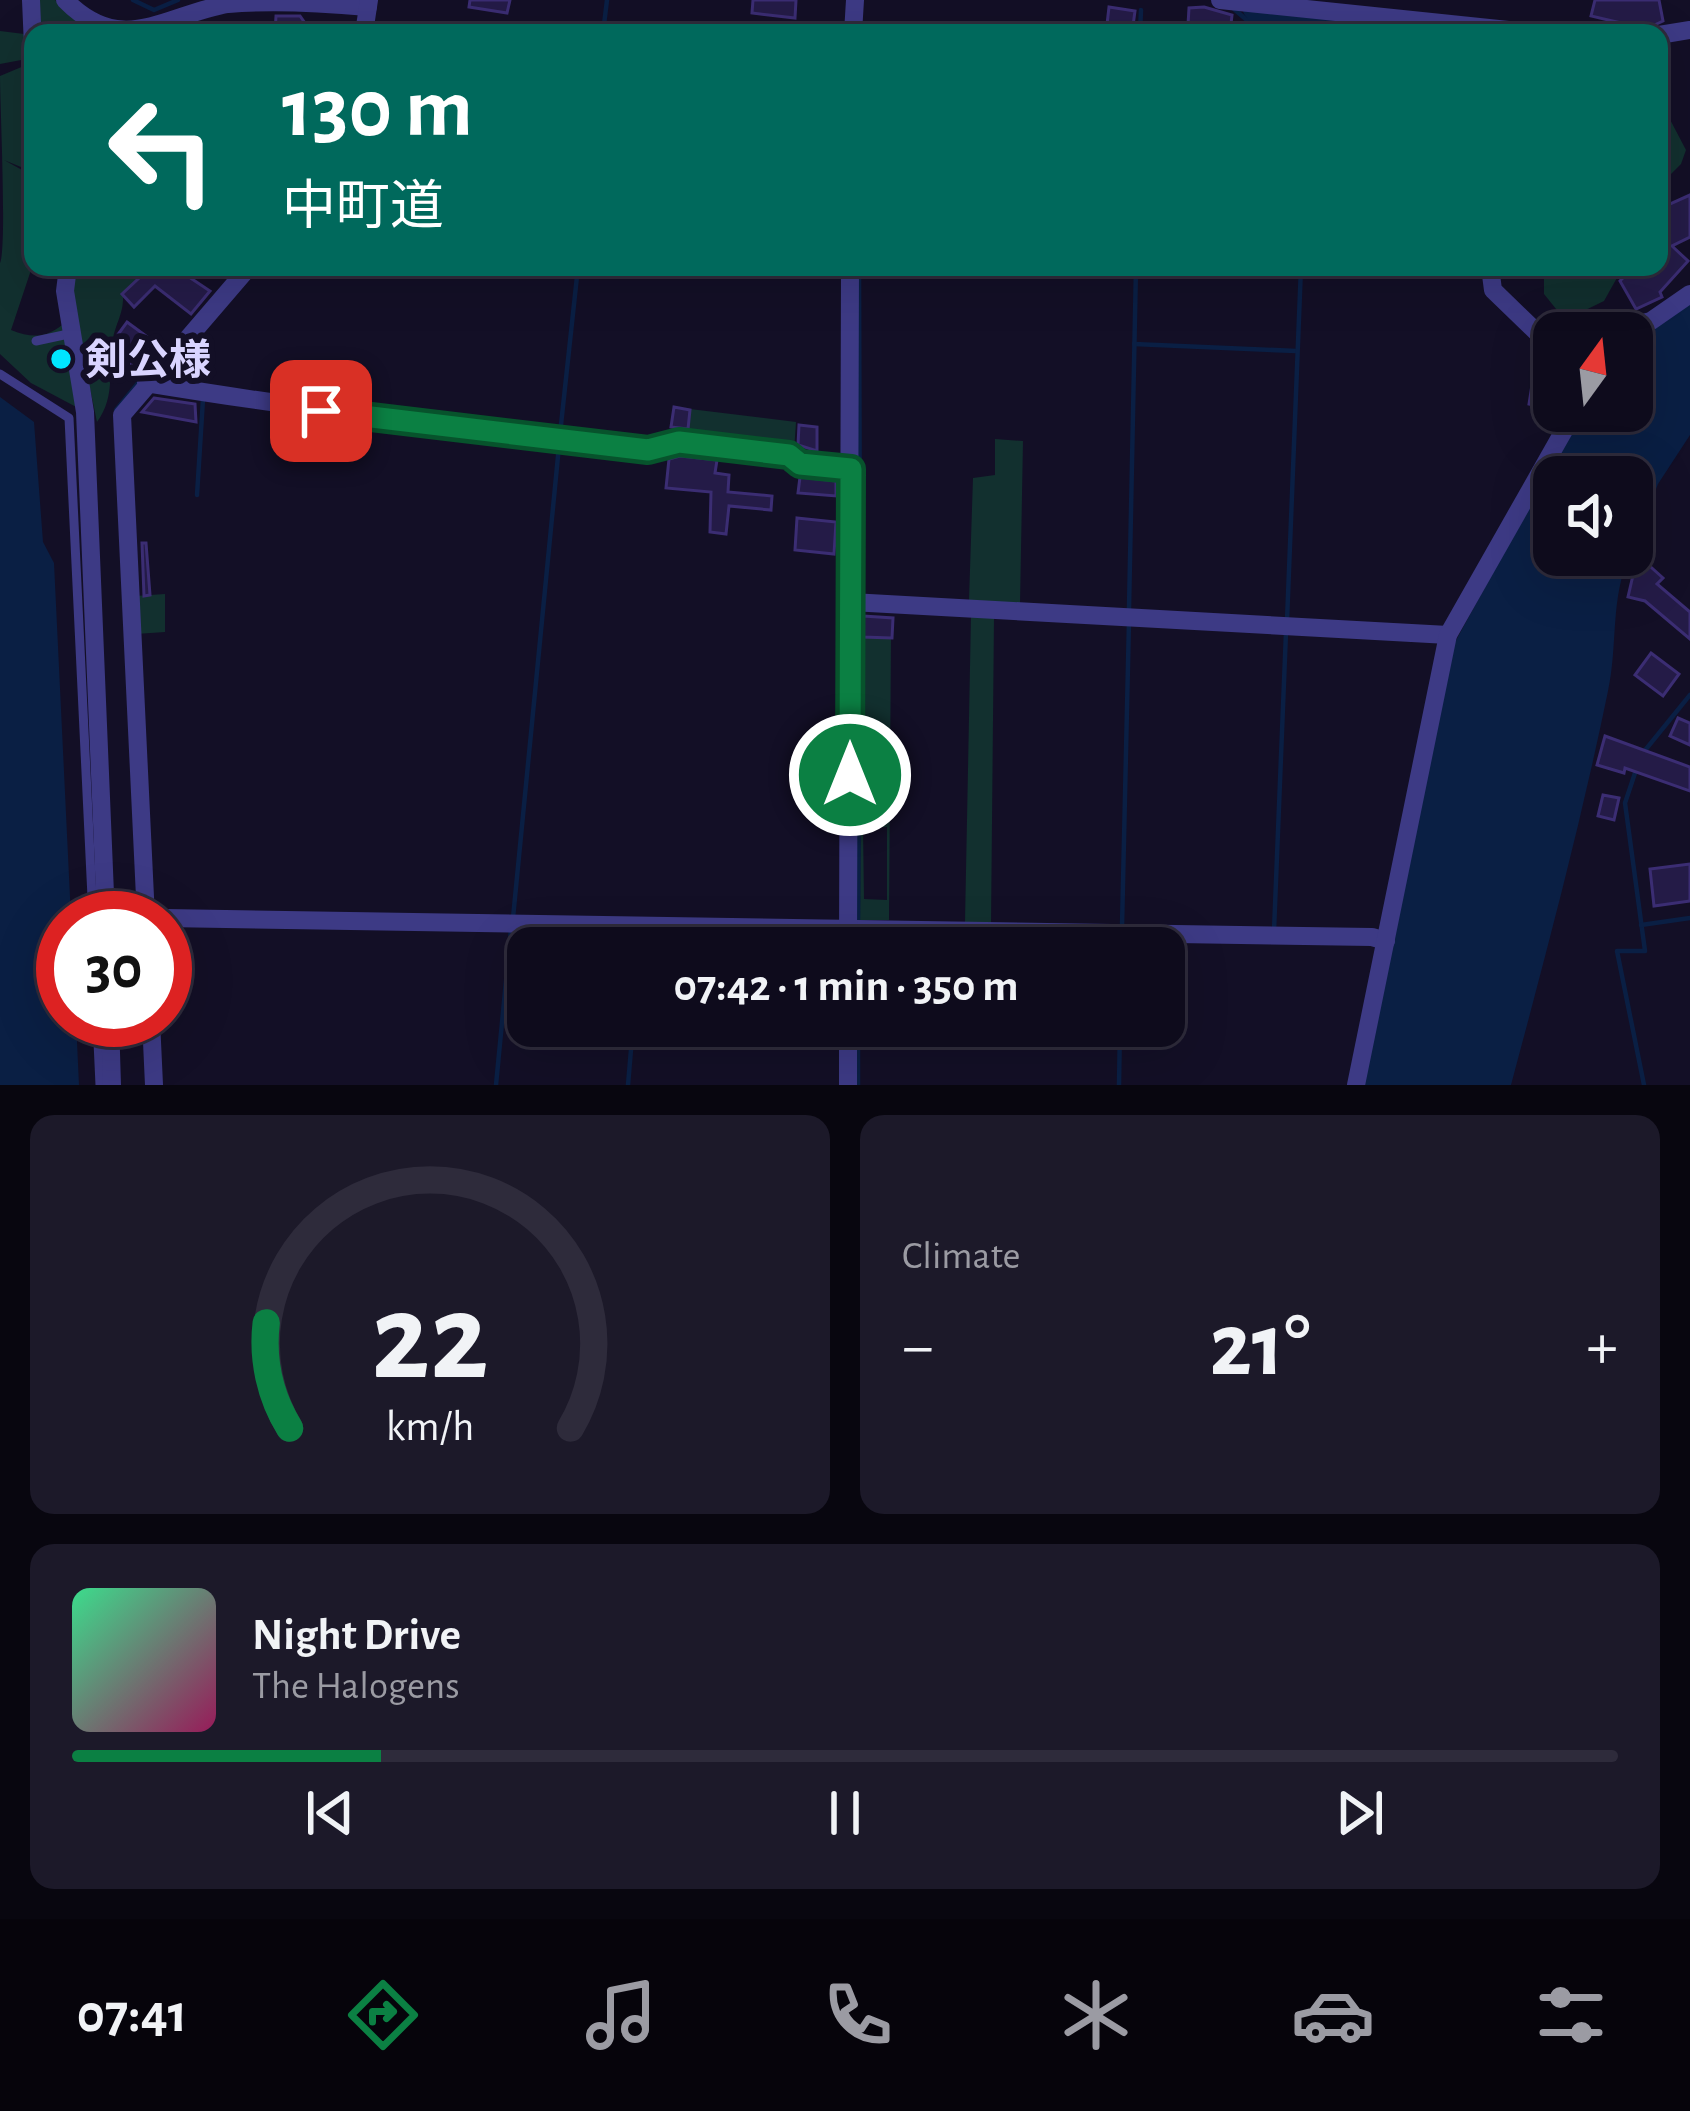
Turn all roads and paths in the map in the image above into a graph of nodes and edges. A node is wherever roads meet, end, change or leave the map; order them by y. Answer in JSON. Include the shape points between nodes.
{"nodes":[{"id":1,"x":65,"y":0,"type":"edge"},
{"id":2,"x":1220,"y":0,"type":"edge"},
{"id":3,"x":1251,"y":1,"type":"edge"},
{"id":4,"x":366,"y":5,"type":"edge"},
{"id":5,"x":97,"y":24,"type":"edge"},
{"id":6,"x":156,"y":24,"type":"edge"},
{"id":7,"x":1454,"y":24,"type":"edge"},
{"id":8,"x":67,"y":276,"type":"edge"},
{"id":9,"x":240,"y":276,"type":"edge"},
{"id":10,"x":850,"y":276,"type":"edge"},
{"id":11,"x":1491,"y":276,"type":"edge"},
{"id":12,"x":1690,"y":294,"type":"edge"},
{"id":13,"x":1653,"y":320,"type":"edge"},
{"id":14,"x":1533,"y":329,"type":"edge"},
{"id":15,"x":73,"y":333,"type":"junction"},
{"id":16,"x":36,"y":341,"type":"dead end"},
{"id":17,"x":0,"y":374,"type":"edge"},
{"id":18,"x":146,"y":382,"type":"junction"},
{"id":19,"x":1563,"y":432,"type":"edge"},
{"id":20,"x":851,"y":469,"type":"junction"},
{"id":21,"x":857,"y":602,"type":"junction"},
{"id":22,"x":1448,"y":635,"type":"junction"},
{"id":23,"x":92,"y":891,"type":"edge"},
{"id":24,"x":105,"y":891,"type":"edge"},
{"id":25,"x":145,"y":891,"type":"edge"},
{"id":26,"x":192,"y":919,"type":"edge"},
{"id":27,"x":560,"y":927,"type":"edge"},
{"id":28,"x":853,"y":927,"type":"edge"},
{"id":29,"x":1185,"y":934,"type":"edge"},
{"id":30,"x":1386,"y":941,"type":"junction"},
{"id":31,"x":98,"y":1047,"type":"edge"},
{"id":32,"x":111,"y":1047,"type":"edge"},
{"id":33,"x":152,"y":1047,"type":"edge"},
{"id":34,"x":848,"y":1047,"type":"edge"},
{"id":35,"x":100,"y":1085,"type":"edge"},
{"id":36,"x":112,"y":1085,"type":"edge"},
{"id":37,"x":154,"y":1085,"type":"edge"},
{"id":38,"x":848,"y":1085,"type":"edge"},
{"id":39,"x":1356,"y":1085,"type":"edge"}],
"edges":[{"from":1,"to":5,"type":"street"},
{"from":2,"to":3,"type":"street"},
{"from":3,"to":7,"type":"street"},
{"from":4,"to":6,"type":"street","via":[[229,4]]},
{"from":8,"to":15,"type":"street"},
{"from":9,"to":18,"type":"street"},
{"from":10,"to":20,"type":"street"},
{"from":11,"to":14,"type":"street","via":[[1493,290]]},
{"from":12,"to":13,"type":"street"},
{"from":15,"to":16,"type":"lane"},
{"from":15,"to":24,"type":"street","via":[[86,430]]},
{"from":17,"to":23,"type":"lane","via":[[69,418]]},
{"from":18,"to":20,"type":"street","via":[[210,397],[559,440],[789,455],[800,464]]},
{"from":18,"to":25,"type":"street","via":[[122,415]]},
{"from":19,"to":22,"type":"street"},
{"from":20,"to":21,"type":"street"},
{"from":21,"to":22,"type":"street"},
{"from":21,"to":28,"type":"street"},
{"from":22,"to":30,"type":"street"},
{"from":26,"to":27,"type":"street"},
{"from":29,"to":30,"type":"street"},
{"from":30,"to":39,"type":"street"},
{"from":31,"to":35,"type":"lane"},
{"from":32,"to":36,"type":"street"},
{"from":33,"to":37,"type":"street"},
{"from":34,"to":38,"type":"street"}]}
